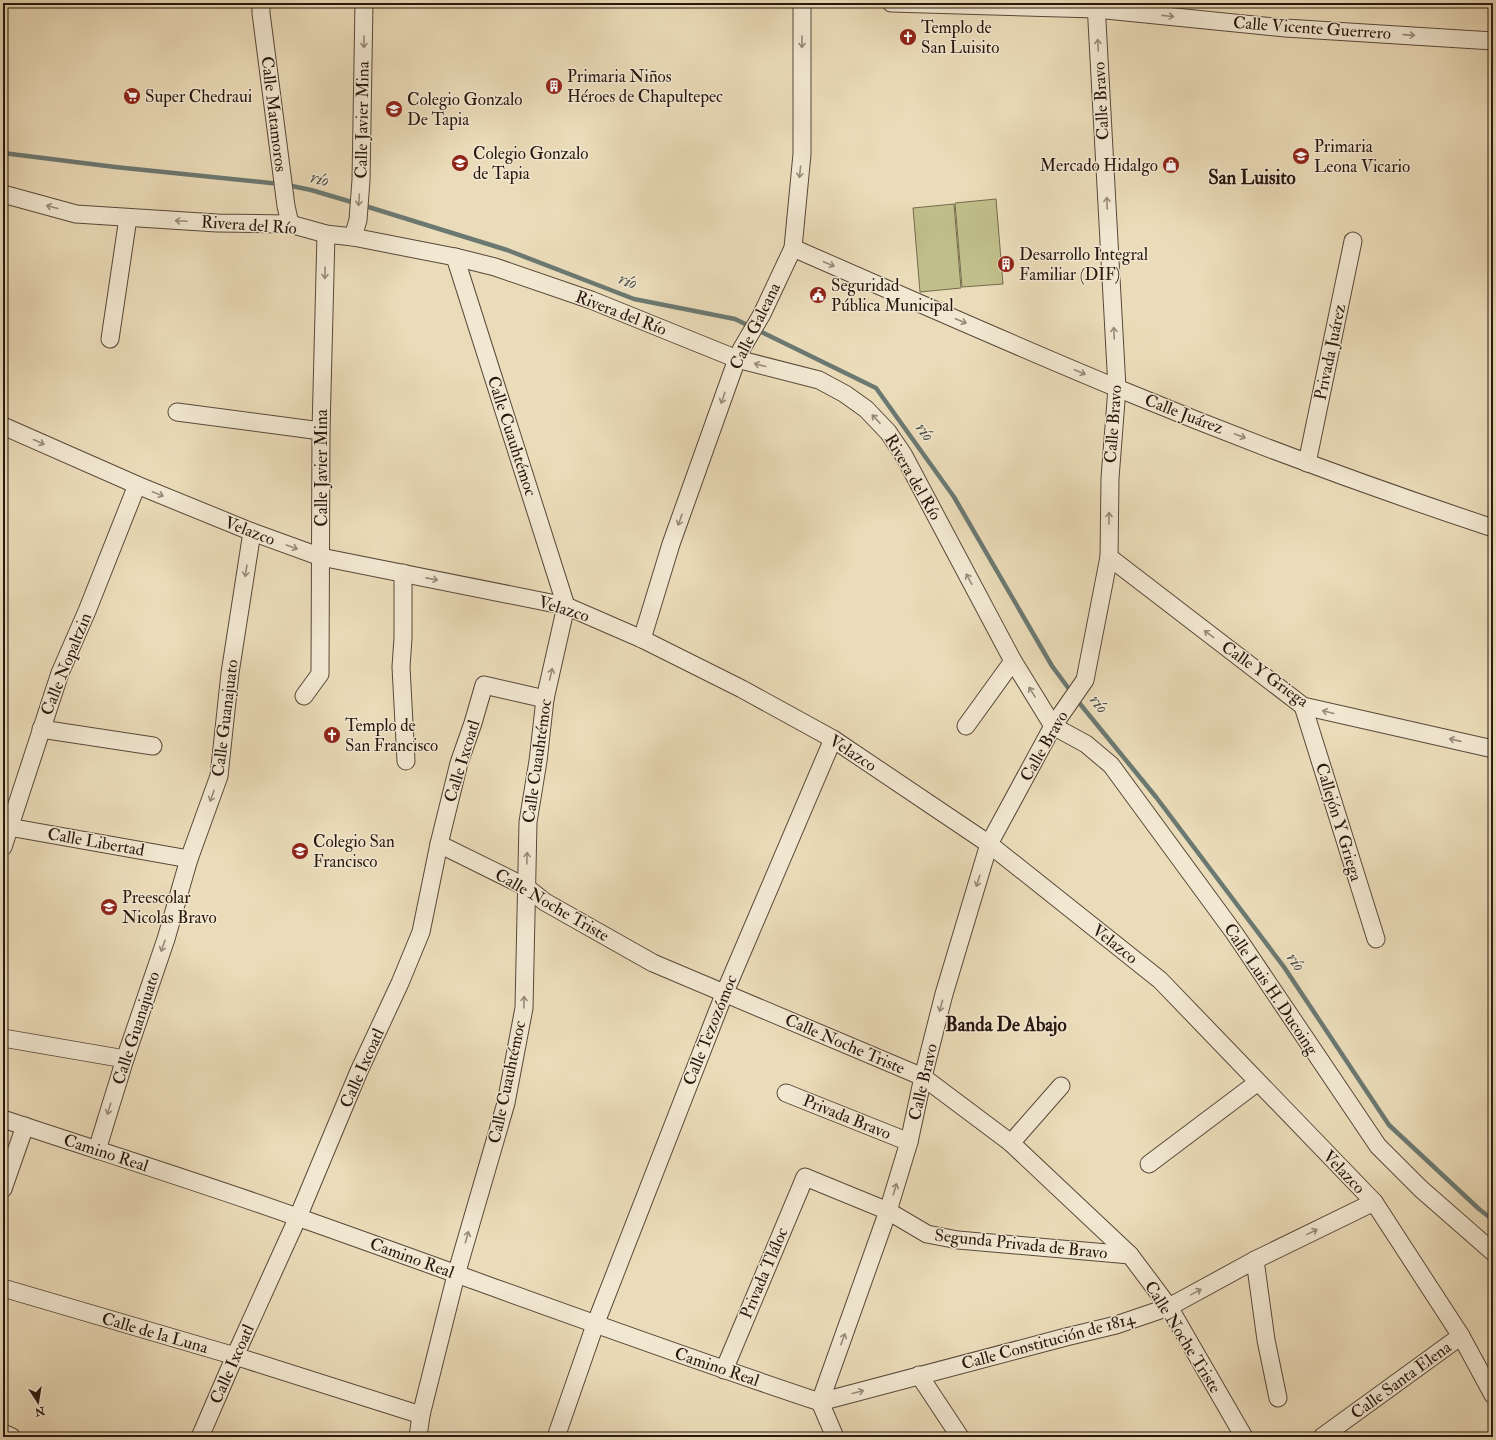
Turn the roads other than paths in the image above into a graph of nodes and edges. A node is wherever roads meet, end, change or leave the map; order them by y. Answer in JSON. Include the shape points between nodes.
{"nodes":[{"id":1,"x":261,"y":3,"type":"edge"},
{"id":2,"x":364,"y":3,"type":"edge"},
{"id":3,"x":802,"y":3,"type":"edge"},
{"id":4,"x":891,"y":3,"type":"edge"},
{"id":5,"x":908,"y":3,"type":"edge"},
{"id":6,"x":1096,"y":6,"type":"edge"},
{"id":7,"x":1493,"y":41,"type":"edge"},
{"id":8,"x":3,"y":194,"type":"edge"},
{"id":9,"x":128,"y":218,"type":"junction"},
{"id":10,"x":290,"y":224,"type":"junction"},
{"id":11,"x":326,"y":234,"type":"junction"},
{"id":12,"x":353,"y":237,"type":"junction"},
{"id":13,"x":1353,"y":241,"type":"dead end"},
{"id":14,"x":793,"y":248,"type":"junction"},
{"id":15,"x":454,"y":257,"type":"junction"},
{"id":16,"x":110,"y":339,"type":"dead end"},
{"id":17,"x":739,"y":353,"type":"junction"},
{"id":18,"x":1117,"y":388,"type":"junction"},
{"id":19,"x":177,"y":412,"type":"dead end"},
{"id":20,"x":3,"y":426,"type":"edge"},
{"id":21,"x":321,"y":431,"type":"junction"},
{"id":22,"x":1307,"y":463,"type":"junction"},
{"id":23,"x":137,"y":485,"type":"junction"},
{"id":24,"x":1493,"y":528,"type":"edge"},
{"id":25,"x":252,"y":532,"type":"junction"},
{"id":26,"x":321,"y":557,"type":"junction"},
{"id":27,"x":1108,"y":557,"type":"junction"},
{"id":28,"x":403,"y":573,"type":"junction"},
{"id":29,"x":566,"y":606,"type":"junction"},
{"id":30,"x":642,"y":639,"type":"junction"},
{"id":31,"x":1013,"y":661,"type":"junction"},
{"id":32,"x":304,"y":696,"type":"dead end"},
{"id":33,"x":545,"y":699,"type":"junction"},
{"id":34,"x":1303,"y":706,"type":"junction"},
{"id":35,"x":1055,"y":723,"type":"junction"},
{"id":36,"x":966,"y":726,"type":"dead end"},
{"id":37,"x":41,"y":729,"type":"junction"},
{"id":38,"x":833,"y":739,"type":"junction"},
{"id":39,"x":154,"y":746,"type":"dead end"},
{"id":40,"x":1493,"y":749,"type":"edge"},
{"id":41,"x":406,"y":761,"type":"dead end"},
{"id":42,"x":6,"y":826,"type":"edge"},
{"id":43,"x":439,"y":844,"type":"junction"},
{"id":44,"x":989,"y":844,"type":"junction"},
{"id":45,"x":3,"y":847,"type":"edge"},
{"id":46,"x":189,"y":859,"type":"junction"},
{"id":47,"x":526,"y":887,"type":"junction"},
{"id":48,"x":1376,"y":939,"type":"dead end"},
{"id":49,"x":725,"y":992,"type":"junction"},
{"id":50,"x":3,"y":1038,"type":"edge"},
{"id":51,"x":125,"y":1059,"type":"junction"},
{"id":52,"x":923,"y":1077,"type":"junction"},
{"id":53,"x":1258,"y":1082,"type":"junction"},
{"id":54,"x":1061,"y":1086,"type":"dead end"},
{"id":55,"x":786,"y":1092,"type":"dead end"},
{"id":56,"x":3,"y":1119,"type":"edge"},
{"id":57,"x":25,"y":1126,"type":"junction"},
{"id":58,"x":909,"y":1142,"type":"junction"},
{"id":59,"x":1011,"y":1143,"type":"junction"},
{"id":60,"x":96,"y":1150,"type":"junction"},
{"id":61,"x":1149,"y":1164,"type":"dead end"},
{"id":62,"x":805,"y":1177,"type":"joint"},
{"id":63,"x":3,"y":1189,"type":"edge"},
{"id":64,"x":1374,"y":1202,"type":"junction"},
{"id":65,"x":888,"y":1211,"type":"junction"},
{"id":66,"x":298,"y":1217,"type":"junction"},
{"id":67,"x":1493,"y":1252,"type":"edge"},
{"id":68,"x":1130,"y":1255,"type":"junction"},
{"id":69,"x":1255,"y":1260,"type":"junction"},
{"id":70,"x":456,"y":1275,"type":"junction"},
{"id":71,"x":3,"y":1288,"type":"edge"},
{"id":72,"x":1169,"y":1307,"type":"junction"},
{"id":73,"x":595,"y":1325,"type":"junction"},
{"id":74,"x":1461,"y":1336,"type":"junction"},
{"id":75,"x":235,"y":1356,"type":"junction"},
{"id":76,"x":724,"y":1370,"type":"junction"},
{"id":77,"x":919,"y":1375,"type":"junction"},
{"id":78,"x":1493,"y":1394,"type":"edge"},
{"id":79,"x":1278,"y":1398,"type":"dead end"},
{"id":80,"x":820,"y":1402,"type":"junction"},
{"id":81,"x":421,"y":1415,"type":"junction"},
{"id":82,"x":3,"y":1433,"type":"edge"},
{"id":83,"x":12,"y":1437,"type":"edge"},
{"id":84,"x":200,"y":1437,"type":"edge"},
{"id":85,"x":418,"y":1437,"type":"edge"},
{"id":86,"x":556,"y":1437,"type":"edge"},
{"id":87,"x":834,"y":1437,"type":"edge"},
{"id":88,"x":960,"y":1437,"type":"edge"},
{"id":89,"x":1244,"y":1437,"type":"edge"},
{"id":90,"x":1322,"y":1437,"type":"edge"}],
"edges":[{"from":1,"to":10,"type":"street","name":"Calle Matamoros"},
{"from":2,"to":12,"type":"street","name":"Calle Javier Mina","one_way":true,"via":[[361,180],[358,220]]},
{"from":3,"to":14,"type":"street","name":"Calle Galeana","one_way":true,"via":[[802,154]]},
{"from":4,"to":5,"type":"street","name":"Calle Vicente Guerrero"},
{"from":5,"to":6,"type":"street","name":"Calle Vicente Guerrero"},
{"from":6,"to":7,"type":"street","name":"Calle Vicente Guerrero","one_way":true,"via":[[1285,28]]},
{"from":18,"to":6,"type":"street","name":"Calle Bravo","one_way":true},
{"from":9,"to":8,"type":"street","name":"Rivera del Río","one_way":true,"via":[[76,214]]},
{"from":10,"to":9,"type":"street","name":"Rivera del Río","one_way":true},
{"from":9,"to":16,"type":"street"},
{"from":10,"to":11,"type":"street","name":"Rivera del Río"},
{"from":11,"to":12,"type":"street","name":"Rivera del Río"},
{"from":11,"to":21,"type":"street","name":"Calle Javier Mina","one_way":true},
{"from":12,"to":15,"type":"street","name":"Rivera del Río"},
{"from":13,"to":22,"type":"street","name":"Privada Juárez"},
{"from":14,"to":17,"type":"street","name":"Calle Galeana","via":[[762,314]]},
{"from":14,"to":18,"type":"street","name":"Calle Juárez","one_way":true},
{"from":15,"to":17,"type":"street","name":"Rivera del Río","via":[[495,267]]},
{"from":15,"to":29,"type":"street","name":"Calle Cuauhtémoc"},
{"from":17,"to":30,"type":"street","name":"Calle Galeana","one_way":true,"via":[[671,544]]},
{"from":31,"to":17,"type":"street","name":"Rivera del Río","one_way":true,"via":[[903,454],[888,432],[866,409],[819,380]]},
{"from":18,"to":22,"type":"street","name":"Calle Juárez","one_way":true},
{"from":27,"to":18,"type":"street","name":"Calle Bravo","one_way":true,"via":[[1110,478]]},
{"from":19,"to":21,"type":"street"},
{"from":20,"to":23,"type":"street","name":"Velazco","one_way":true},
{"from":21,"to":26,"type":"street","name":"Calle Javier Mina"},
{"from":22,"to":24,"type":"street","name":"Calle Juárez"},
{"from":23,"to":25,"type":"street","name":"Velazco","one_way":true},
{"from":23,"to":37,"type":"street","name":"Calle Nopaltzin","via":[[60,673]]},
{"from":25,"to":26,"type":"street","name":"Velazco","one_way":true},
{"from":25,"to":46,"type":"street","name":"Calle Guanajuato","one_way":true,"via":[[230,673],[219,776]]},
{"from":26,"to":28,"type":"street","name":"Velazco"},
{"from":26,"to":32,"type":"street","name":"Calle Javier Mina","via":[[320,674]]},
{"from":34,"to":27,"type":"street","name":"Calle Y Griega","one_way":true},
{"from":27,"to":35,"type":"street","name":"Calle Bravo","via":[[1085,680]]},
{"from":28,"to":29,"type":"street","name":"Velazco","one_way":true},
{"from":28,"to":41,"type":"street","via":[[401,667]]},
{"from":29,"to":30,"type":"street","name":"Velazco"},
{"from":33,"to":29,"type":"street","name":"Calle Cuauhtémoc","one_way":true},
{"from":30,"to":38,"type":"street","name":"Velazco","via":[[742,689]]},
{"from":35,"to":31,"type":"street","name":"Rivera del Río","one_way":true},
{"from":31,"to":36,"type":"street"},
{"from":33,"to":43,"type":"street","name":"Calle Ixcoatl","via":[[484,685],[459,763]]},
{"from":47,"to":33,"type":"street","name":"Calle Cuauhtémoc","one_way":true,"via":[[528,822]]},
{"from":40,"to":34,"type":"street","name":"Calle Y Griega","one_way":true},
{"from":34,"to":48,"type":"street","name":"Callejón Y Griega"},
{"from":35,"to":44,"type":"street","name":"Calle Bravo"},
{"from":35,"to":67,"type":"street","name":"Calle Luis H. Ducoing","via":[[1086,744],[1111,766],[1235,934],[1378,1146],[1421,1189]]},
{"from":37,"to":39,"type":"street"},
{"from":37,"to":42,"type":"street","name":"Calle Nopaltzin"},
{"from":38,"to":44,"type":"street","name":"Velazco"},
{"from":38,"to":49,"type":"street","name":"Calle Tezozómoc"},
{"from":42,"to":45,"type":"street","name":"Calle Nopaltzin"},
{"from":42,"to":46,"type":"street","name":"Calle Libertad"},
{"from":43,"to":47,"type":"street","name":"Calle Noche Triste"},
{"from":43,"to":66,"type":"street","name":"Calle Ixcoatl","via":[[421,932]]},
{"from":44,"to":52,"type":"street","name":"Calle Bravo","one_way":true,"via":[[944,994]]},
{"from":44,"to":53,"type":"street","name":"Velazco","via":[[1160,980]]},
{"from":46,"to":51,"type":"street","name":"Calle Guanajuato","one_way":true,"via":[[166,938]]},
{"from":47,"to":49,"type":"street","name":"Calle Noche Triste","via":[[545,902],[653,962]]},
{"from":70,"to":47,"type":"street","name":"Calle Cuauhtémoc","one_way":true,"via":[[506,1103],[524,1008]]},
{"from":49,"to":52,"type":"street","name":"Calle Noche Triste"},
{"from":49,"to":73,"type":"street","name":"Calle Tezozómoc"},
{"from":50,"to":51,"type":"street"},
{"from":51,"to":60,"type":"street","name":"Calle Guanajuato","one_way":true},
{"from":52,"to":58,"type":"street","name":"Calle Bravo"},
{"from":52,"to":59,"type":"street","name":"Calle Noche Triste"},
{"from":53,"to":61,"type":"street"},
{"from":53,"to":64,"type":"street","name":"Velazco"},
{"from":54,"to":59,"type":"street"},
{"from":55,"to":58,"type":"street","name":"Privada Bravo"},
{"from":56,"to":57,"type":"street","name":"Camino Real"},
{"from":57,"to":60,"type":"street","name":"Camino Real"},
{"from":57,"to":63,"type":"street"},
{"from":65,"to":58,"type":"street","name":"Calle Bravo","one_way":true},
{"from":59,"to":68,"type":"street","name":"Calle Noche Triste"},
{"from":60,"to":66,"type":"street","name":"Camino Real"},
{"from":62,"to":65,"type":"street","name":"Segunda Privada de Bravo"},
{"from":62,"to":76,"type":"street","name":"Privada Tláloc"},
{"from":69,"to":64,"type":"street","name":"Calle Constitución de 1814","one_way":true},
{"from":64,"to":74,"type":"street","name":"Velazco"},
{"from":65,"to":68,"type":"street","name":"Segunda Privada de Bravo","via":[[928,1234],[958,1240]]},
{"from":80,"to":65,"type":"street","name":"Calle Bravo","one_way":true},
{"from":66,"to":70,"type":"street","name":"Camino Real"},
{"from":66,"to":75,"type":"street","name":"Calle Ixcoatl"},
{"from":68,"to":72,"type":"street","name":"Calle Noche Triste"},
{"from":72,"to":69,"type":"street","name":"Calle Constitución de 1814","one_way":true},
{"from":69,"to":79,"type":"street","via":[[1266,1340]]},
{"from":70,"to":73,"type":"street","name":"Camino Real"},
{"from":70,"to":81,"type":"street","name":"Calle Cuauhtémoc"},
{"from":71,"to":75,"type":"street","name":"Calle de la Luna"},
{"from":72,"to":77,"type":"street","name":"Calle Constitución de 1814","via":[[1116,1325]]},
{"from":72,"to":89,"type":"street","name":"Calle Noche Triste"},
{"from":73,"to":76,"type":"street","name":"Camino Real"},
{"from":73,"to":86,"type":"street","name":"Calle Tezozómoc"},
{"from":74,"to":78,"type":"street","name":"Velazco"},
{"from":74,"to":90,"type":"street","name":"Calle Santa Elena"},
{"from":75,"to":81,"type":"street","name":"Calle de la Luna"},
{"from":75,"to":84,"type":"street","name":"Calle Ixcoatl"},
{"from":76,"to":80,"type":"street","name":"Camino Real"},
{"from":80,"to":77,"type":"street","name":"Calle Constitución de 1814","one_way":true},
{"from":77,"to":88,"type":"street"},
{"from":80,"to":87,"type":"street"},
{"from":81,"to":85,"type":"street","name":"Calle Cuauhtémoc"},
{"from":82,"to":83,"type":"street"}]}
